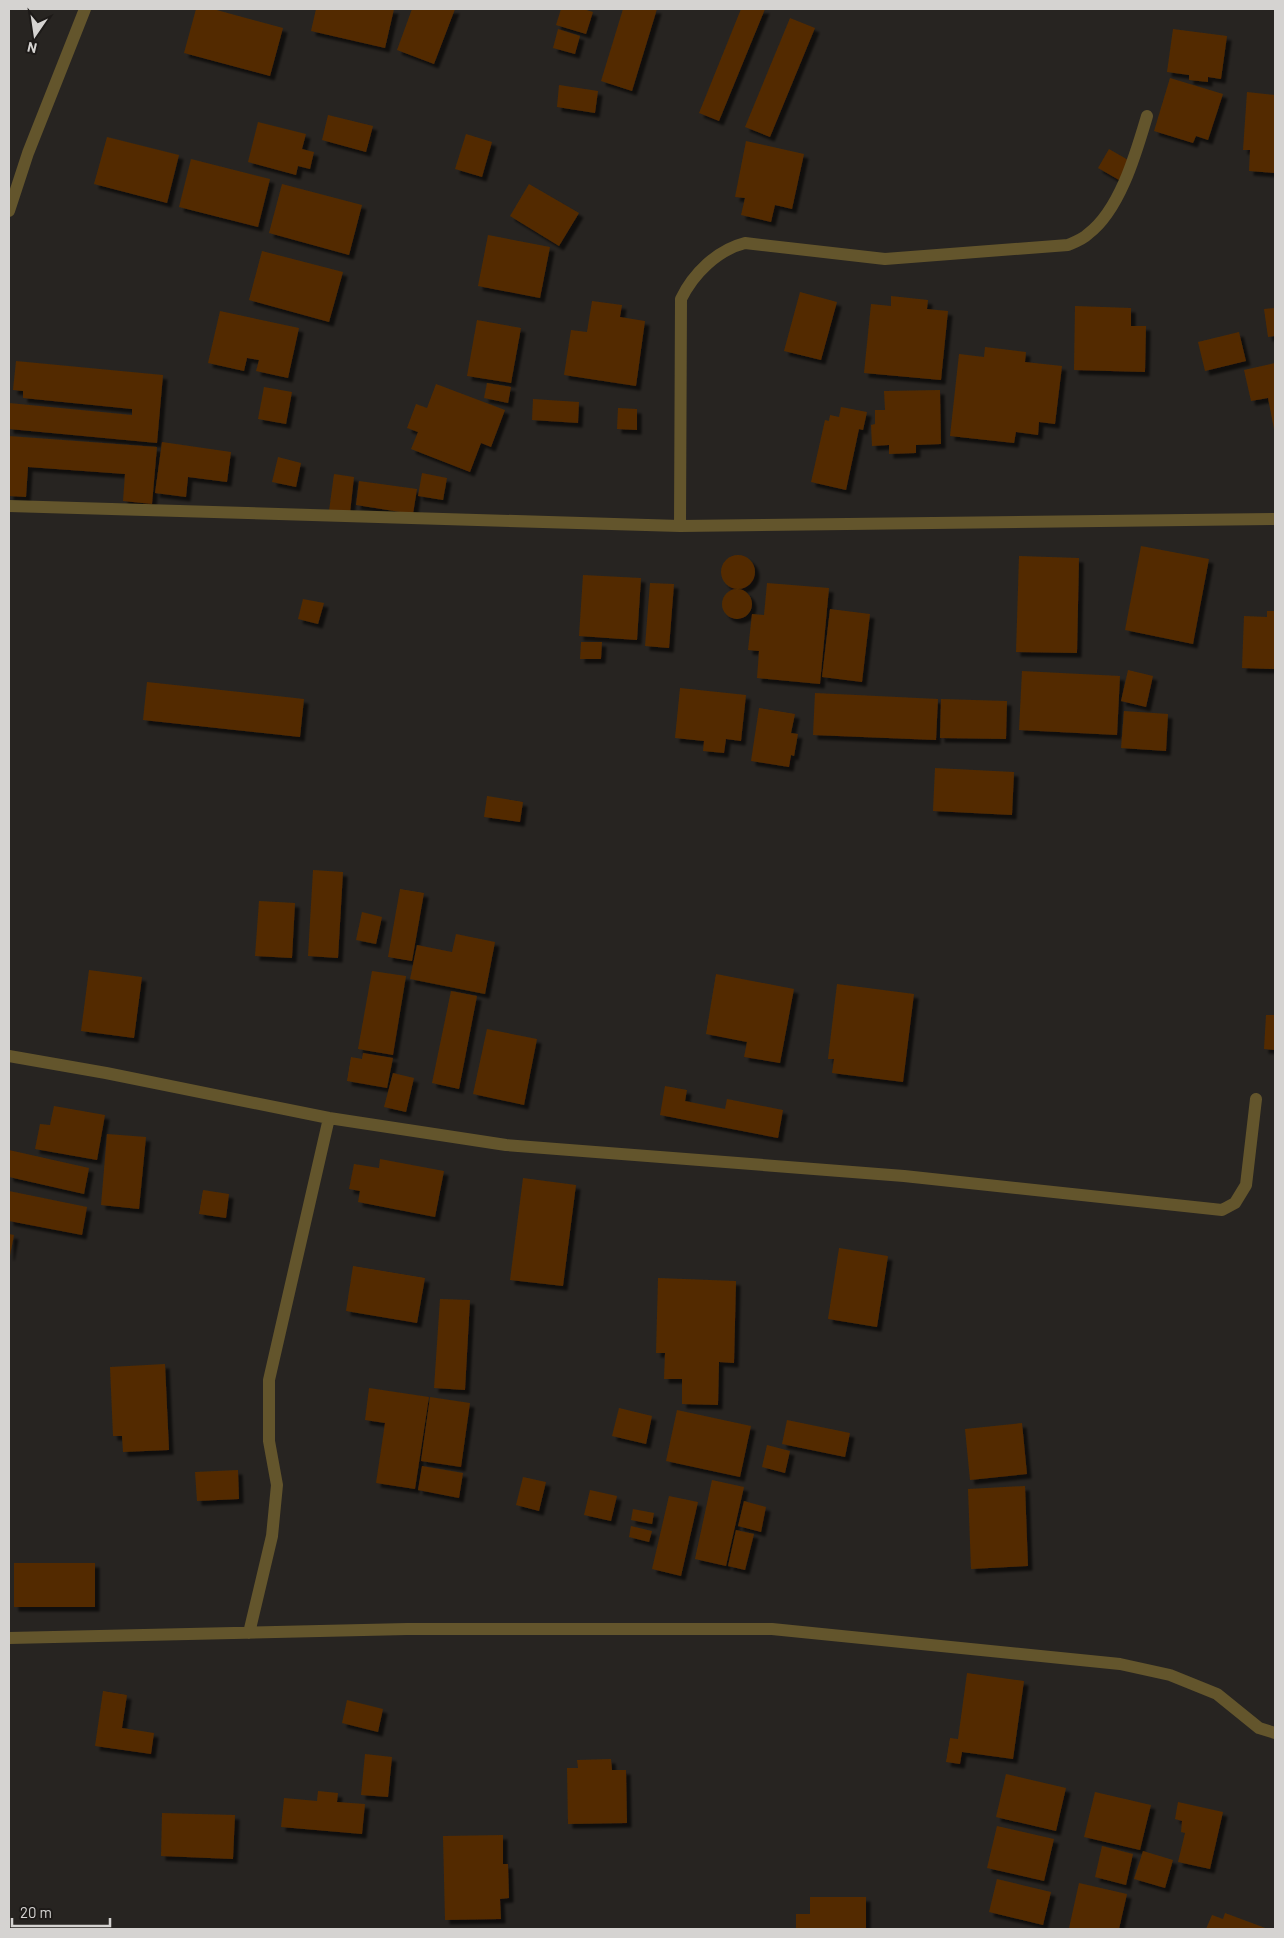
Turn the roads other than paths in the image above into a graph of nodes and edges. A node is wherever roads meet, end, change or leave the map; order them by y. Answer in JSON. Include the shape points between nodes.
{"nodes":[{"id":1,"x":85,"y":9,"type":"edge"},
{"id":2,"x":1147,"y":116,"type":"dead end"},
{"id":3,"x":9,"y":211,"type":"edge"},
{"id":4,"x":9,"y":506,"type":"edge"},
{"id":5,"x":1275,"y":519,"type":"edge"},
{"id":6,"x":680,"y":526,"type":"junction"},
{"id":7,"x":9,"y":1056,"type":"edge"},
{"id":8,"x":1256,"y":1099,"type":"dead end"},
{"id":9,"x":329,"y":1118,"type":"junction"},
{"id":10,"x":249,"y":1633,"type":"junction"},
{"id":11,"x":9,"y":1638,"type":"edge"},
{"id":12,"x":1275,"y":1733,"type":"edge"}],
"edges":[{"from":1,"to":3,"type":"street","via":[[28,153]]},
{"from":2,"to":6,"type":"street","via":[[1132,167],[1106,216],[1088,234],[1068,245],[885,259],[745,243],[732,246],[710,262],[689,283],[681,299]]},
{"from":4,"to":6,"type":"street"},
{"from":5,"to":6,"type":"street"},
{"from":7,"to":9,"type":"street"},
{"from":8,"to":9,"type":"street","via":[[1246,1185],[1236,1203],[1222,1210],[904,1176],[506,1145]]},
{"from":9,"to":10,"type":"street","via":[[270,1380],[269,1441],[277,1485],[272,1536]]},
{"from":10,"to":11,"type":"street"},
{"from":10,"to":12,"type":"street","via":[[407,1629],[772,1629],[1120,1664],[1170,1675],[1217,1694],[1259,1728]]}]}
